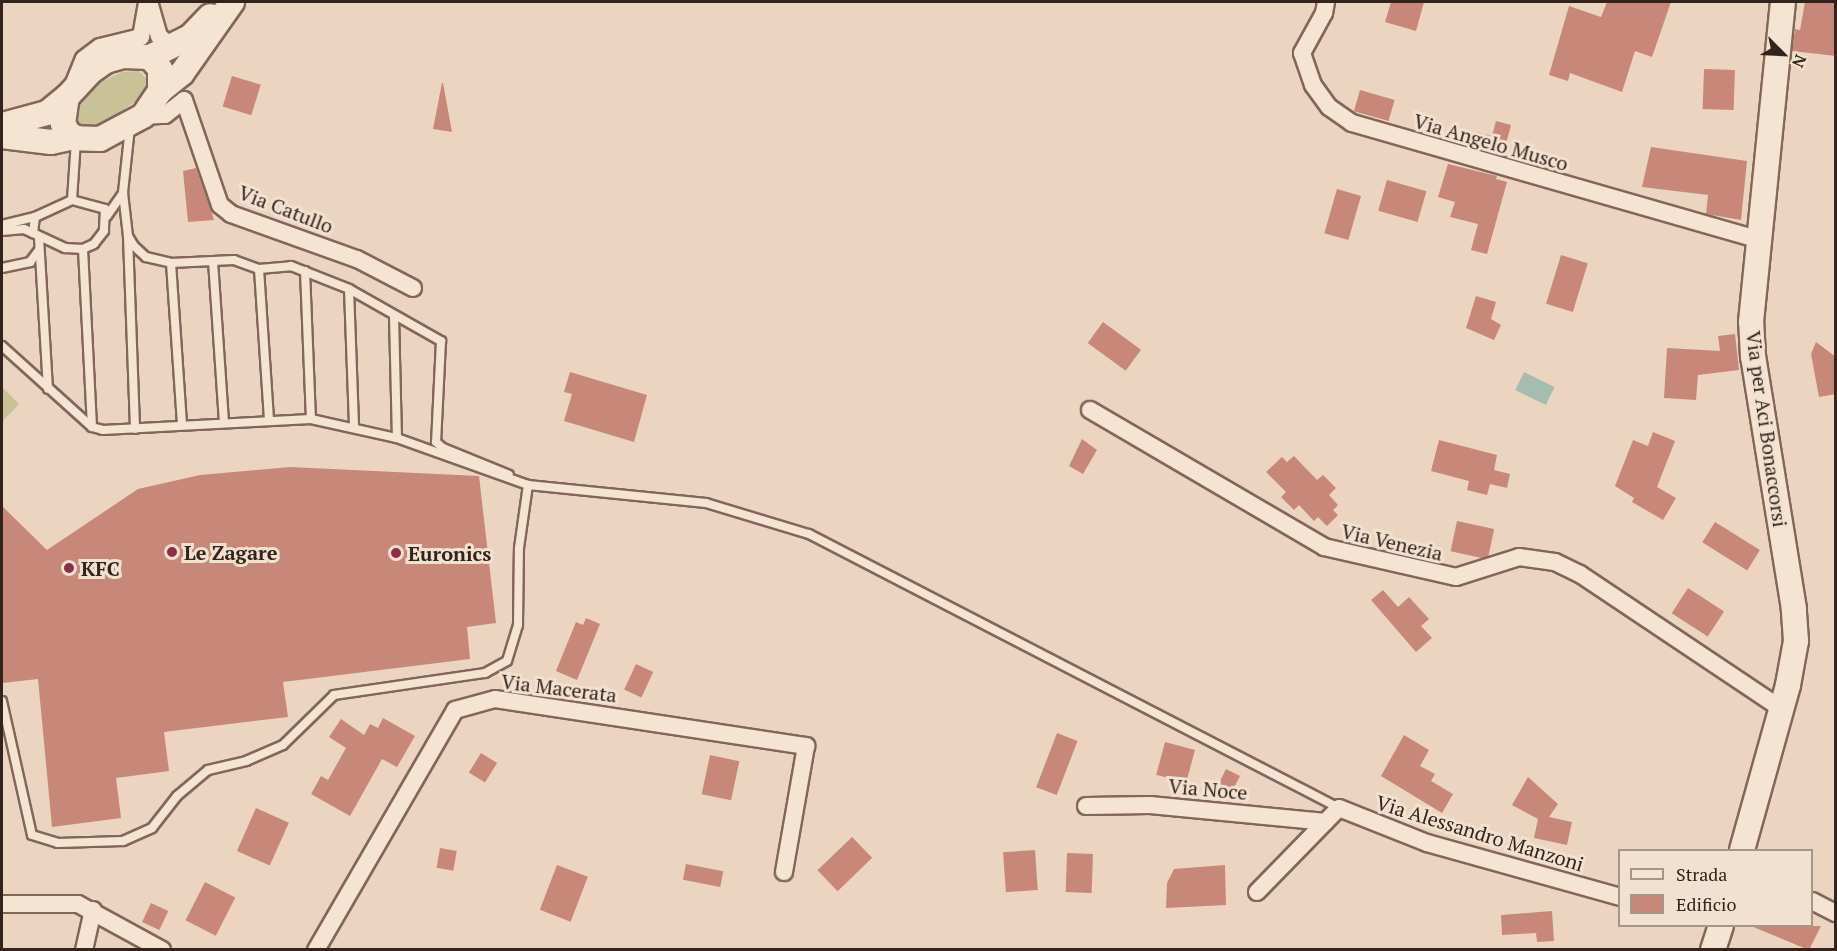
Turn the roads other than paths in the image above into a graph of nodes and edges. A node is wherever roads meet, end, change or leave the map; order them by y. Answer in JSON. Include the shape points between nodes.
{"nodes":[{"id":1,"x":148,"y":2,"type":"edge"},
{"id":2,"x":224,"y":2,"type":"edge"},
{"id":3,"x":232,"y":2,"type":"edge"},
{"id":4,"x":1326,"y":2,"type":"edge"},
{"id":5,"x":1784,"y":2,"type":"edge"},
{"id":6,"x":173,"y":48,"type":"junction"},
{"id":7,"x":150,"y":57,"type":"junction"},
{"id":8,"x":160,"y":91,"type":"junction"},
{"id":9,"x":69,"y":95,"type":"junction"},
{"id":10,"x":136,"y":120,"type":"junction"},
{"id":11,"x":2,"y":125,"type":"edge"},
{"id":12,"x":2,"y":136,"type":"edge"},
{"id":13,"x":75,"y":137,"type":"junction"},
{"id":14,"x":123,"y":193,"type":"junction"},
{"id":15,"x":72,"y":200,"type":"junction"},
{"id":16,"x":107,"y":216,"type":"junction"},
{"id":17,"x":35,"y":217,"type":"junction"},
{"id":18,"x":2,"y":225,"type":"edge"},
{"id":19,"x":2,"y":231,"type":"edge"},
{"id":20,"x":36,"y":236,"type":"junction"},
{"id":21,"x":128,"y":236,"type":"junction"},
{"id":22,"x":1759,"y":240,"type":"junction"},
{"id":23,"x":83,"y":249,"type":"junction"},
{"id":24,"x":39,"y":250,"type":"junction"},
{"id":25,"x":213,"y":261,"type":"junction"},
{"id":26,"x":171,"y":263,"type":"junction"},
{"id":27,"x":2,"y":268,"type":"edge"},
{"id":28,"x":260,"y":268,"type":"junction"},
{"id":29,"x":304,"y":271,"type":"junction"},
{"id":30,"x":413,"y":288,"type":"dead end"},
{"id":31,"x":349,"y":289,"type":"junction"},
{"id":32,"x":394,"y":316,"type":"junction"},
{"id":33,"x":2,"y":346,"type":"edge"},
{"id":34,"x":48,"y":389,"type":"junction"},
{"id":35,"x":1090,"y":410,"type":"dead end"},
{"id":36,"x":311,"y":419,"type":"junction"},
{"id":37,"x":269,"y":420,"type":"junction"},
{"id":38,"x":224,"y":422,"type":"junction"},
{"id":39,"x":182,"y":425,"type":"junction"},
{"id":40,"x":92,"y":427,"type":"junction"},
{"id":41,"x":354,"y":428,"type":"junction"},
{"id":42,"x":135,"y":429,"type":"junction"},
{"id":43,"x":397,"y":438,"type":"junction"},
{"id":44,"x":528,"y":485,"type":"junction"},
{"id":45,"x":2,"y":701,"type":"edge"},
{"id":46,"x":1782,"y":709,"type":"junction"},
{"id":47,"x":1086,"y":806,"type":"dead end"},
{"id":48,"x":1339,"y":808,"type":"junction"},
{"id":49,"x":1325,"y":822,"type":"junction"},
{"id":50,"x":1742,"y":849,"type":"edge"},
{"id":51,"x":784,"y":872,"type":"dead end"},
{"id":52,"x":1257,"y":892,"type":"dead end"},
{"id":53,"x":1618,"y":896,"type":"edge"},
{"id":54,"x":1813,"y":902,"type":"edge"},
{"id":55,"x":2,"y":904,"type":"edge"},
{"id":56,"x":93,"y":910,"type":"junction"},
{"id":57,"x":1836,"y":913,"type":"edge"},
{"id":58,"x":1721,"y":927,"type":"edge"},
{"id":59,"x":84,"y":950,"type":"edge"},
{"id":60,"x":162,"y":950,"type":"edge"},
{"id":61,"x":316,"y":950,"type":"edge"},
{"id":62,"x":1713,"y":950,"type":"edge"}],
"edges":[{"from":1,"to":6,"type":"street","via":[[159,36]]},
{"from":1,"to":9,"type":"street","via":[[141,37],[100,47],[84,59]]},
{"from":2,"to":6,"type":"main road","via":[[190,37]]},
{"from":3,"to":8,"type":"main road","via":[[182,73]]},
{"from":4,"to":22,"type":"street","name":"Via Angelo Musco","via":[[1302,53],[1313,86],[1329,107],[1353,123]]},
{"from":5,"to":22,"type":"main road","name":"Via per Aci Bonaccorsi"},
{"from":6,"to":7,"type":"main road"},
{"from":7,"to":8,"type":"main road","via":[[160,69]]},
{"from":7,"to":9,"type":"main road","via":[[123,56],[106,61]]},
{"from":8,"to":10,"type":"main road"},
{"from":9,"to":11,"type":"main road","via":[[47,112]]},
{"from":9,"to":13,"type":"main road","via":[[63,124]]},
{"from":10,"to":13,"type":"main road","via":[[100,139]]},
{"from":10,"to":14,"type":"lane"},
{"from":10,"to":30,"type":"street","name":"Via Catullo","via":[[165,115],[184,100],[220,205],[231,214],[357,259]]},
{"from":12,"to":13,"type":"main road","via":[[51,142]]},
{"from":13,"to":15,"type":"lane"},
{"from":14,"to":16,"type":"lane"},
{"from":14,"to":21,"type":"lane"},
{"from":15,"to":16,"type":"lane","via":[[101,206]]},
{"from":15,"to":17,"type":"lane"},
{"from":16,"to":23,"type":"lane","via":[[104,231]]},
{"from":17,"to":18,"type":"lane"},
{"from":17,"to":20,"type":"lane"},
{"from":19,"to":20,"type":"lane","via":[[24,230]]},
{"from":20,"to":23,"type":"lane"},
{"from":20,"to":24,"type":"lane"},
{"from":21,"to":26,"type":"lane","via":[[146,256]]},
{"from":21,"to":42,"type":"lane"},
{"from":22,"to":46,"type":"main road","name":"Via per Aci Bonaccorsi","via":[[1751,322],[1753,357],[1796,641]]},
{"from":23,"to":40,"type":"lane"},
{"from":24,"to":27,"type":"lane","via":[[30,262]]},
{"from":24,"to":34,"type":"lane"},
{"from":25,"to":26,"type":"lane"},
{"from":25,"to":28,"type":"lane","via":[[234,260]]},
{"from":25,"to":38,"type":"lane"},
{"from":26,"to":39,"type":"lane"},
{"from":28,"to":29,"type":"lane","via":[[291,266]]},
{"from":28,"to":37,"type":"lane"},
{"from":29,"to":31,"type":"lane"},
{"from":29,"to":36,"type":"lane"},
{"from":31,"to":32,"type":"lane"},
{"from":31,"to":41,"type":"lane"},
{"from":32,"to":43,"type":"lane"},
{"from":32,"to":44,"type":"lane","via":[[441,341],[436,442]]},
{"from":33,"to":34,"type":"lane"},
{"from":34,"to":40,"type":"lane"},
{"from":35,"to":46,"type":"street","name":"Via Venezia","via":[[1324,548],[1456,577],[1519,557],[1555,562],[1580,574]]},
{"from":36,"to":37,"type":"lane"},
{"from":36,"to":41,"type":"lane"},
{"from":37,"to":38,"type":"lane"},
{"from":38,"to":39,"type":"lane"},
{"from":39,"to":42,"type":"lane"},
{"from":40,"to":42,"type":"lane"},
{"from":41,"to":43,"type":"lane"},
{"from":43,"to":44,"type":"lane"},
{"from":44,"to":45,"type":"lane","via":[[519,548],[518,625],[507,661],[485,673],[334,695],[283,745],[208,770],[177,796],[152,828],[123,841],[58,843],[32,835]]},
{"from":44,"to":48,"type":"lane","via":[[706,503],[809,534]]},
{"from":46,"to":50,"type":"main road","name":"Via per Aci Bonaccorsi"},
{"from":47,"to":49,"type":"street","name":"Via Noce","via":[[1150,805]]},
{"from":48,"to":49,"type":"street"},
{"from":48,"to":53,"type":"street","name":"Via Alessandro Manzoni","via":[[1427,843]]},
{"from":49,"to":52,"type":"street"},
{"from":51,"to":61,"type":"street","name":"Via Macerata","via":[[806,746],[495,699],[455,710]]},
{"from":54,"to":57,"type":"street"},
{"from":55,"to":56,"type":"street","via":[[60,902]]},
{"from":56,"to":59,"type":"street"},
{"from":56,"to":60,"type":"street"},
{"from":58,"to":62,"type":"main road"}]}
